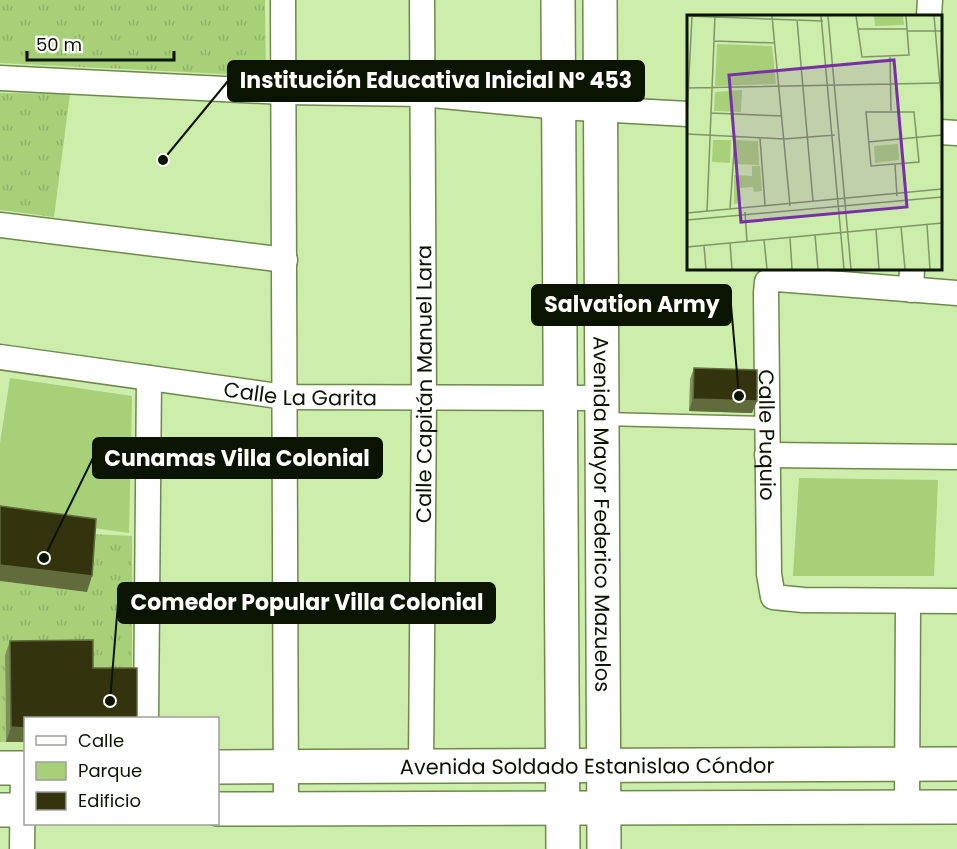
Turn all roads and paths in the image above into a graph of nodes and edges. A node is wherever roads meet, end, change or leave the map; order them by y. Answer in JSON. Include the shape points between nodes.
{"nodes":[{"id":1,"x":283,"y":0,"type":"edge"},
{"id":2,"x":422,"y":0,"type":"edge"},
{"id":3,"x":558,"y":0,"type":"edge"},
{"id":4,"x":600,"y":0,"type":"edge"},
{"id":5,"x":930,"y":0,"type":"edge"},
{"id":6,"x":929,"y":15,"type":"edge"},
{"id":7,"x":0,"y":78,"type":"edge"},
{"id":8,"x":284,"y":92,"type":"junction"},
{"id":9,"x":422,"y":94,"type":"junction"},
{"id":10,"x":559,"y":107,"type":"junction"},
{"id":11,"x":601,"y":108,"type":"junction"},
{"id":12,"x":687,"y":114,"type":"edge"},
{"id":13,"x":942,"y":132,"type":"edge"},
{"id":14,"x":957,"y":133,"type":"edge"},
{"id":15,"x":0,"y":225,"type":"edge"},
{"id":16,"x":285,"y":260,"type":"junction"},
{"id":17,"x":911,"y":279,"type":"edge"},
{"id":18,"x":957,"y":293,"type":"edge"},
{"id":19,"x":1,"y":365,"type":"edge"},
{"id":20,"x":149,"y":378,"type":"junction"},
{"id":21,"x":285,"y":398,"type":"junction"},
{"id":22,"x":424,"y":398,"type":"junction"},
{"id":23,"x":561,"y":398,"type":"junction"},
{"id":24,"x":602,"y":409,"type":"junction"},
{"id":25,"x":767,"y":423,"type":"junction"},
{"id":26,"x":767,"y":455,"type":"junction"},
{"id":27,"x":957,"y":457,"type":"edge"},
{"id":28,"x":908,"y":601,"type":"junction"},
{"id":29,"x":957,"y":601,"type":"edge"},
{"id":30,"x":146,"y":717,"type":"edge"},
{"id":31,"x":906,"y":764,"type":"junction"},
{"id":32,"x":957,"y":764,"type":"edge"},
{"id":33,"x":604,"y":765,"type":"junction"},
{"id":34,"x":421,"y":766,"type":"junction"},
{"id":35,"x":562,"y":766,"type":"junction"},
{"id":36,"x":219,"y":767,"type":"edge"},
{"id":37,"x":285,"y":767,"type":"junction"},
{"id":38,"x":16,"y":768,"type":"edge"},
{"id":39,"x":907,"y":807,"type":"junction"},
{"id":40,"x":957,"y":807,"type":"edge"},
{"id":41,"x":562,"y":808,"type":"junction"},
{"id":42,"x":604,"y":808,"type":"junction"},
{"id":43,"x":286,"y":809,"type":"junction"},
{"id":44,"x":16,"y":810,"type":"edge"},
{"id":45,"x":219,"y":810,"type":"edge"},
{"id":46,"x":22,"y":849,"type":"edge"},
{"id":47,"x":562,"y":849,"type":"edge"},
{"id":48,"x":604,"y":849,"type":"edge"}],
"edges":[{"from":1,"to":8,"type":"street"},
{"from":2,"to":9,"type":"street","name":"Calle Capitán Manuel Lara"},
{"from":3,"to":10,"type":"street","name":"Avenida Mayor Federico Mazuelos"},
{"from":4,"to":11,"type":"street","name":"Avenida Mayor Federico Mazuelos"},
{"from":5,"to":6,"type":"street"},
{"from":7,"to":8,"type":"street"},
{"from":8,"to":9,"type":"street"},
{"from":8,"to":16,"type":"street"},
{"from":9,"to":10,"type":"street"},
{"from":9,"to":22,"type":"street","name":"Calle Capitán Manuel Lara"},
{"from":10,"to":11,"type":"street"},
{"from":10,"to":23,"type":"street","name":"Avenida Mayor Federico Mazuelos"},
{"from":11,"to":12,"type":"street"},
{"from":11,"to":24,"type":"street","name":"Avenida Mayor Federico Mazuelos"},
{"from":13,"to":14,"type":"street"},
{"from":15,"to":16,"type":"street"},
{"from":16,"to":21,"type":"street"},
{"from":17,"to":18,"type":"street"},
{"from":17,"to":25,"type":"street","name":"Calle Puquio","via":[[767,282]]},
{"from":19,"to":20,"type":"street","name":"Calle La Garita"},
{"from":20,"to":21,"type":"street","name":"Calle La Garita"},
{"from":20,"to":30,"type":"street"},
{"from":21,"to":22,"type":"street","name":"Calle La Garita"},
{"from":21,"to":37,"type":"street"},
{"from":22,"to":23,"type":"street","name":"Calle La Garita"},
{"from":22,"to":34,"type":"street","name":"Calle Capitán Manuel Lara"},
{"from":23,"to":24,"type":"street","name":"Calle La Garita"},
{"from":23,"to":35,"type":"street","name":"Avenida Mayor Federico Mazuelos"},
{"from":24,"to":25,"type":"lane"},
{"from":24,"to":33,"type":"street","name":"Avenida Mayor Federico Mazuelos"},
{"from":25,"to":26,"type":"street","name":"Calle Puquio"},
{"from":26,"to":27,"type":"street"},
{"from":26,"to":28,"type":"street","name":"Calle Puquio","via":[[769,574],[773,597]]},
{"from":28,"to":29,"type":"street"},
{"from":28,"to":31,"type":"street"},
{"from":31,"to":32,"type":"street","name":"Avenida Soldado Estanislao Cóndor"},
{"from":31,"to":33,"type":"street","name":"Avenida Soldado Estanislao Cóndor"},
{"from":31,"to":39,"type":"street"},
{"from":33,"to":35,"type":"street","name":"Avenida Soldado Estanislao Cóndor"},
{"from":33,"to":42,"type":"street","name":"Avenida Mayor Federico Mazuelos"},
{"from":34,"to":35,"type":"street","name":"Avenida Soldado Estanislao Cóndor"},
{"from":34,"to":37,"type":"street","name":"Avenida Soldado Estanislao Cóndor"},
{"from":35,"to":41,"type":"street","name":"Avenida Mayor Federico Mazuelos"},
{"from":36,"to":37,"type":"street","name":"Avenida Soldado Estanislao Cóndor"},
{"from":37,"to":43,"type":"street"},
{"from":38,"to":44,"type":"street"},
{"from":39,"to":40,"type":"street","name":"Avenida Soldado Estanislao Cóndor"},
{"from":39,"to":42,"type":"street","name":"Avenida Soldado Estanislao Cóndor"},
{"from":41,"to":42,"type":"street","name":"Avenida Soldado Estanislao Cóndor"},
{"from":41,"to":43,"type":"street","name":"Avenida Soldado Estanislao Cóndor"},
{"from":41,"to":47,"type":"street","name":"Avenida Mayor Federico Mazuelos"},
{"from":42,"to":48,"type":"street","name":"Avenida Mayor Federico Mazuelos"},
{"from":43,"to":45,"type":"street","name":"Avenida Soldado Estanislao Cóndor"},
{"from":44,"to":46,"type":"street"}]}
